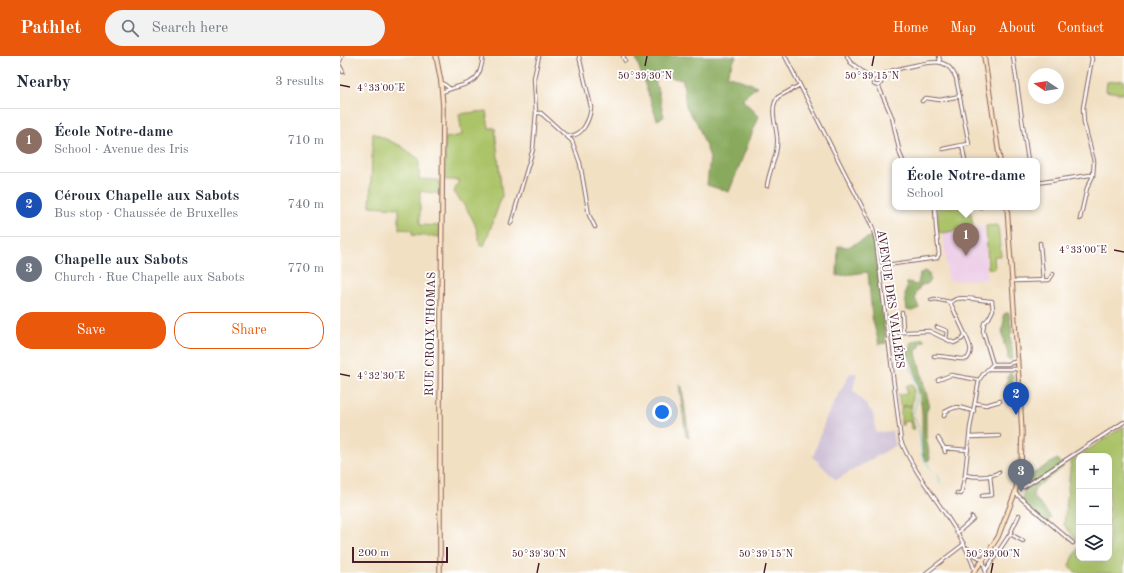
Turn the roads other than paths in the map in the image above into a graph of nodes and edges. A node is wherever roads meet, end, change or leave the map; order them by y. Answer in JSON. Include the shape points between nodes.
{"nodes":[{"id":1,"x":342,"y":56,"type":"edge"},
{"id":2,"x":436,"y":56,"type":"edge"},
{"id":3,"x":483,"y":56,"type":"edge"},
{"id":4,"x":539,"y":56,"type":"edge"},
{"id":5,"x":579,"y":56,"type":"edge"},
{"id":6,"x":623,"y":56,"type":"edge"},
{"id":7,"x":785,"y":56,"type":"edge"},
{"id":8,"x":847,"y":56,"type":"edge"},
{"id":9,"x":939,"y":56,"type":"edge"},
{"id":10,"x":984,"y":56,"type":"edge"},
{"id":11,"x":1013,"y":56,"type":"edge"},
{"id":12,"x":1092,"y":56,"type":"edge"},
{"id":13,"x":340,"y":61,"type":"edge"},
{"id":14,"x":625,"y":61,"type":"dead end"},
{"id":15,"x":940,"y":62,"type":"junction"},
{"id":16,"x":340,"y":66,"type":"edge"},
{"id":17,"x":343,"y":72,"type":"dead end"},
{"id":18,"x":880,"y":77,"type":"junction"},
{"id":19,"x":872,"y":79,"type":"junction"},
{"id":20,"x":441,"y":82,"type":"junction"},
{"id":21,"x":800,"y":85,"type":"junction"},
{"id":22,"x":878,"y":85,"type":"junction"},
{"id":23,"x":449,"y":89,"type":"junction"},
{"id":24,"x":442,"y":92,"type":"junction"},
{"id":25,"x":960,"y":96,"type":"junction"},
{"id":26,"x":922,"y":101,"type":"dead end"},
{"id":27,"x":536,"y":113,"type":"junction"},
{"id":28,"x":566,"y":135,"type":"junction"},
{"id":29,"x":962,"y":145,"type":"junction"},
{"id":30,"x":943,"y":149,"type":"dead end"},
{"id":31,"x":902,"y":158,"type":"edge"},
{"id":32,"x":964,"y":158,"type":"edge"},
{"id":33,"x":1000,"y":158,"type":"edge"},
{"id":34,"x":1028,"y":158,"type":"edge"},
{"id":35,"x":1093,"y":176,"type":"junction"},
{"id":36,"x":1040,"y":183,"type":"edge"},
{"id":37,"x":767,"y":186,"type":"dead end"},
{"id":38,"x":935,"y":210,"type":"edge"},
{"id":39,"x":1007,"y":210,"type":"edge"},
{"id":40,"x":1080,"y":219,"type":"dead end"},
{"id":41,"x":511,"y":223,"type":"dead end"},
{"id":42,"x":595,"y":227,"type":"dead end"},
{"id":43,"x":1040,"y":243,"type":"dead end"},
{"id":44,"x":879,"y":266,"type":"junction"},
{"id":45,"x":1053,"y":274,"type":"dead end"},
{"id":46,"x":1043,"y":280,"type":"junction"},
{"id":47,"x":1013,"y":282,"type":"junction"},
{"id":48,"x":931,"y":300,"type":"dead end"},
{"id":49,"x":950,"y":302,"type":"junction"},
{"id":50,"x":902,"y":312,"type":"dead end"},
{"id":51,"x":937,"y":327,"type":"dead end"},
{"id":52,"x":903,"y":331,"type":"junction"},
{"id":53,"x":887,"y":333,"type":"junction"},
{"id":54,"x":965,"y":334,"type":"junction"},
{"id":55,"x":946,"y":339,"type":"junction"},
{"id":56,"x":934,"y":356,"type":"dead end"},
{"id":57,"x":1018,"y":361,"type":"junction"},
{"id":58,"x":993,"y":364,"type":"junction"},
{"id":59,"x":1018,"y":368,"type":"junction"},
{"id":60,"x":990,"y":369,"type":"junction"},
{"id":61,"x":938,"y":380,"type":"dead end"},
{"id":62,"x":979,"y":380,"type":"junction"},
{"id":63,"x":1000,"y":401,"type":"dead end"},
{"id":64,"x":975,"y":403,"type":"junction"},
{"id":65,"x":974,"y":411,"type":"junction"},
{"id":66,"x":944,"y":416,"type":"dead end"},
{"id":67,"x":1124,"y":422,"type":"edge"},
{"id":68,"x":999,"y":436,"type":"dead end"},
{"id":69,"x":970,"y":437,"type":"junction"},
{"id":70,"x":938,"y":438,"type":"dead end"},
{"id":71,"x":944,"y":448,"type":"junction"},
{"id":72,"x":968,"y":450,"type":"junction"},
{"id":73,"x":945,"y":452,"type":"dead end"},
{"id":74,"x":999,"y":472,"type":"dead end"},
{"id":75,"x":965,"y":475,"type":"junction"},
{"id":76,"x":990,"y":475,"type":"junction"},
{"id":77,"x":1017,"y":488,"type":"junction"},
{"id":78,"x":957,"y":493,"type":"dead end"},
{"id":79,"x":1015,"y":493,"type":"junction"},
{"id":80,"x":982,"y":496,"type":"dead end"},
{"id":81,"x":1019,"y":515,"type":"dead end"},
{"id":82,"x":972,"y":517,"type":"dead end"},
{"id":83,"x":957,"y":533,"type":"junction"},
{"id":84,"x":1010,"y":534,"type":"junction"},
{"id":85,"x":1023,"y":541,"type":"dead end"},
{"id":86,"x":1072,"y":543,"type":"dead end"},
{"id":87,"x":965,"y":545,"type":"junction"},
{"id":88,"x":983,"y":560,"type":"junction"},
{"id":89,"x":975,"y":572,"type":"edge"},
{"id":90,"x":986,"y":572,"type":"edge"},
{"id":91,"x":440,"y":573,"type":"edge"},
{"id":92,"x":926,"y":573,"type":"edge"}],
"edges":[{"from":1,"to":13,"type":"street"},
{"from":2,"to":20,"type":"street","name":"RUE CROIX THOMAS"},
{"from":3,"to":23,"type":"street","via":[[477,78],[471,83]]},
{"from":4,"to":27,"type":"street","via":[[534,78]]},
{"from":5,"to":28,"type":"street","via":[[590,102],[590,113],[589,119],[578,134]]},
{"from":6,"to":14,"type":"street"},
{"from":7,"to":21,"type":"street","name":"AVENUE DES VALLÉES"},
{"from":8,"to":19,"type":"street","via":[[850,62]]},
{"from":9,"to":15,"type":"street"},
{"from":10,"to":33,"type":"street"},
{"from":11,"to":34,"type":"street"},
{"from":12,"to":35,"type":"street","via":[[1083,108],[1084,123],[1094,162]]},
{"from":15,"to":18,"type":"street","via":[[890,71]]},
{"from":15,"to":25,"type":"street","via":[[954,72]]},
{"from":16,"to":17,"type":"street"},
{"from":18,"to":19,"type":"street"},
{"from":18,"to":22,"type":"street","via":[[881,82]]},
{"from":19,"to":22,"type":"street","via":[[874,84]]},
{"from":20,"to":23,"type":"street"},
{"from":20,"to":24,"type":"street","name":"RUE CROIX THOMAS"},
{"from":21,"to":37,"type":"street","via":[[778,97],[773,106],[778,137]]},
{"from":21,"to":44,"type":"street","name":"AVENUE DES VALLÉES","via":[[872,226]]},
{"from":22,"to":31,"type":"street","via":[[892,117]]},
{"from":23,"to":24,"type":"street"},
{"from":23,"to":24,"type":"street"},
{"from":24,"to":91,"type":"street","name":"RUE CROIX THOMAS"},
{"from":25,"to":26,"type":"street","via":[[940,100],[926,98]]},
{"from":25,"to":29,"type":"street","via":[[969,144]]},
{"from":27,"to":28,"type":"street","via":[[541,114]]},
{"from":27,"to":41,"type":"street","via":[[531,156]]},
{"from":28,"to":42,"type":"street","via":[[572,141],[580,163],[589,215]]},
{"from":29,"to":30,"type":"street"},
{"from":29,"to":32,"type":"street"},
{"from":35,"to":36,"type":"street"},
{"from":35,"to":40,"type":"street","via":[[1087,188]]},
{"from":38,"to":44,"type":"street","via":[[939,254],[937,258]]},
{"from":39,"to":47,"type":"street"},
{"from":43,"to":46,"type":"street"},
{"from":44,"to":53,"type":"street","name":"AVENUE DES VALLÉES"},
{"from":45,"to":46,"type":"street","via":[[1049,280]]},
{"from":46,"to":47,"type":"street"},
{"from":47,"to":57,"type":"street"},
{"from":48,"to":49,"type":"street"},
{"from":49,"to":54,"type":"street"},
{"from":49,"to":58,"type":"street","via":[[965,298],[992,301],[992,310],[984,323],[983,331]]},
{"from":50,"to":52,"type":"street"},
{"from":51,"to":55,"type":"street","via":[[947,331]]},
{"from":52,"to":53,"type":"street"},
{"from":52,"to":55,"type":"street","via":[[929,331]]},
{"from":53,"to":83,"type":"street","name":"AVENUE DES VALLÉES","via":[[901,441],[911,463]]},
{"from":54,"to":55,"type":"street","via":[[958,342]]},
{"from":54,"to":56,"type":"street","via":[[971,348],[967,358]]},
{"from":57,"to":58,"type":"street"},
{"from":57,"to":59,"type":"street"},
{"from":58,"to":60,"type":"street"},
{"from":59,"to":60,"type":"street"},
{"from":59,"to":77,"type":"street","via":[[1022,434]]},
{"from":60,"to":62,"type":"street"},
{"from":61,"to":62,"type":"street","via":[[951,375]]},
{"from":62,"to":64,"type":"street"},
{"from":63,"to":64,"type":"street","via":[[986,406]]},
{"from":64,"to":65,"type":"street"},
{"from":65,"to":66,"type":"street","via":[[960,406],[945,412]]},
{"from":65,"to":69,"type":"street"},
{"from":67,"to":77,"type":"street","via":[[1024,487]]},
{"from":68,"to":69,"type":"street"},
{"from":69,"to":72,"type":"street"},
{"from":70,"to":71,"type":"street"},
{"from":71,"to":72,"type":"street"},
{"from":71,"to":73,"type":"street"},
{"from":72,"to":75,"type":"street"},
{"from":74,"to":76,"type":"street"},
{"from":75,"to":76,"type":"street"},
{"from":75,"to":78,"type":"street","via":[[961,494]]},
{"from":76,"to":80,"type":"street","via":[[992,495]]},
{"from":77,"to":79,"type":"street"},
{"from":79,"to":86,"type":"street"},
{"from":79,"to":88,"type":"street","via":[[998,536]]},
{"from":81,"to":84,"type":"street"},
{"from":82,"to":83,"type":"street","via":[[973,519]]},
{"from":83,"to":87,"type":"street","name":"AVENUE DES VALLÉES"},
{"from":84,"to":85,"type":"street"},
{"from":84,"to":90,"type":"street"},
{"from":87,"to":88,"type":"street","name":"AVENUE DES VALLÉES","via":[[975,556]]},
{"from":87,"to":89,"type":"street","name":"AVENUE DES VALLÉES"},
{"from":87,"to":92,"type":"street"},
{"from":88,"to":89,"type":"street"},
{"from":88,"to":90,"type":"street"}]}
